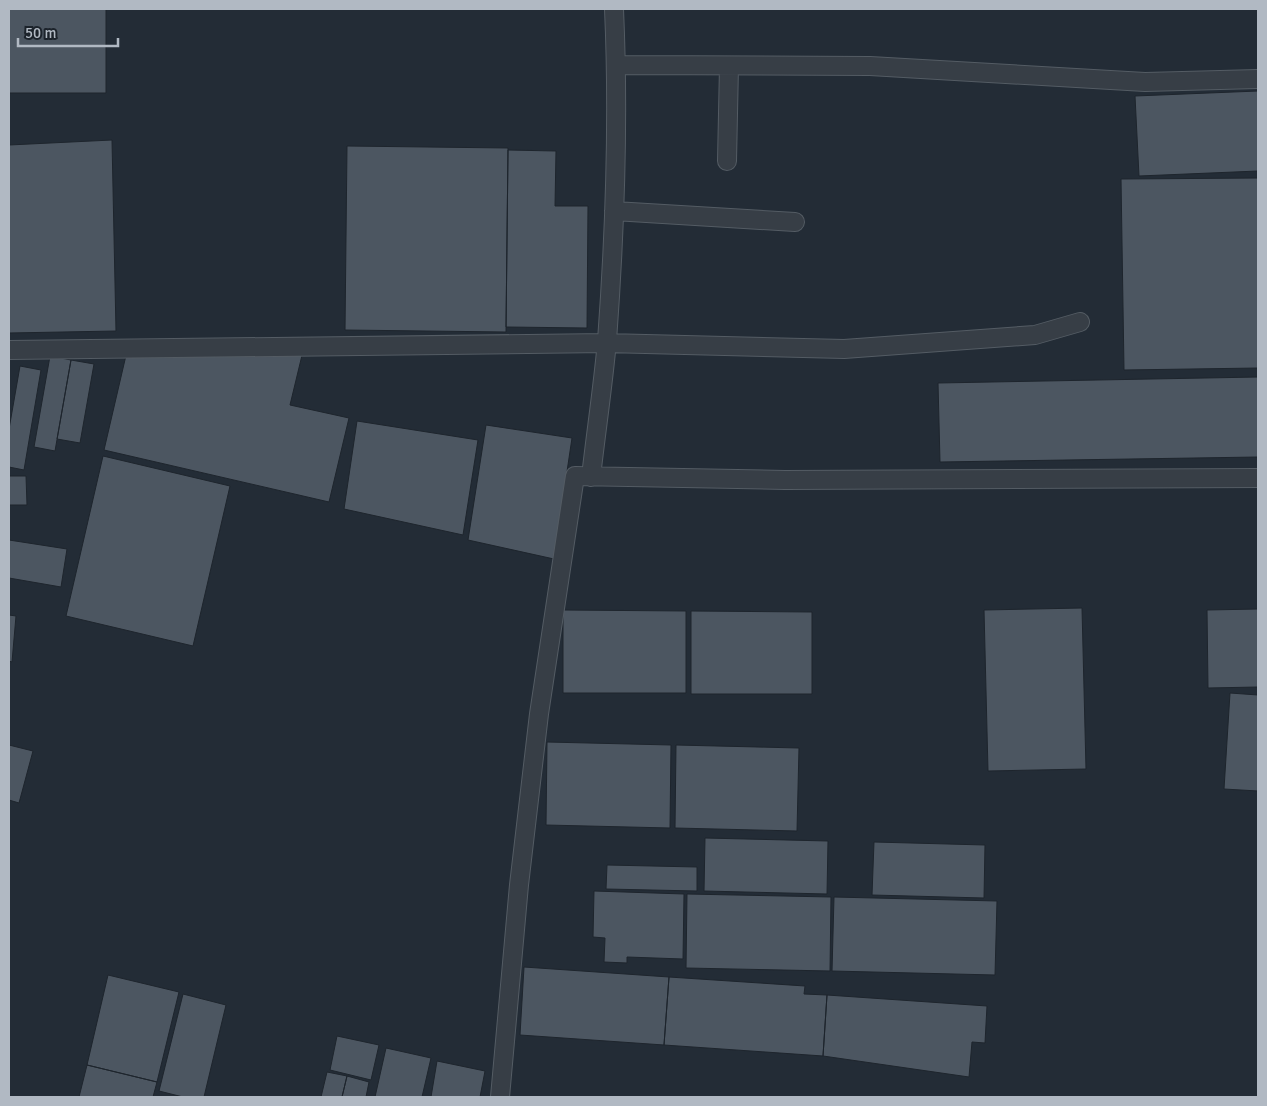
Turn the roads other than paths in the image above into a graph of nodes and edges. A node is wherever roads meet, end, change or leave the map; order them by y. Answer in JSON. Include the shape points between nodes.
{"nodes":[{"id":1,"x":614,"y":9,"type":"edge"},
{"id":2,"x":617,"y":65,"type":"junction"},
{"id":3,"x":729,"y":66,"type":"junction"},
{"id":4,"x":1258,"y":79,"type":"edge"},
{"id":5,"x":727,"y":161,"type":"dead end"},
{"id":6,"x":614,"y":211,"type":"junction"},
{"id":7,"x":795,"y":222,"type":"dead end"},
{"id":8,"x":1080,"y":322,"type":"dead end"},
{"id":9,"x":606,"y":343,"type":"junction"},
{"id":10,"x":9,"y":350,"type":"edge"},
{"id":11,"x":591,"y":476,"type":"junction"},
{"id":12,"x":1258,"y":478,"type":"edge"},
{"id":13,"x":500,"y":1097,"type":"edge"}],
"edges":[{"from":1,"to":2,"type":"street"},
{"from":2,"to":3,"type":"street"},
{"from":2,"to":6,"type":"street"},
{"from":3,"to":4,"type":"street","via":[[870,66],[1145,82]]},
{"from":3,"to":5,"type":"street"},
{"from":6,"to":7,"type":"street"},
{"from":6,"to":9,"type":"street"},
{"from":8,"to":9,"type":"street","via":[[1035,335],[844,349]]},
{"from":9,"to":10,"type":"street"},
{"from":9,"to":11,"type":"street"},
{"from":11,"to":12,"type":"street","via":[[786,480]]},
{"from":11,"to":13,"type":"street","via":[[575,476],[539,714],[519,885]]}]}
